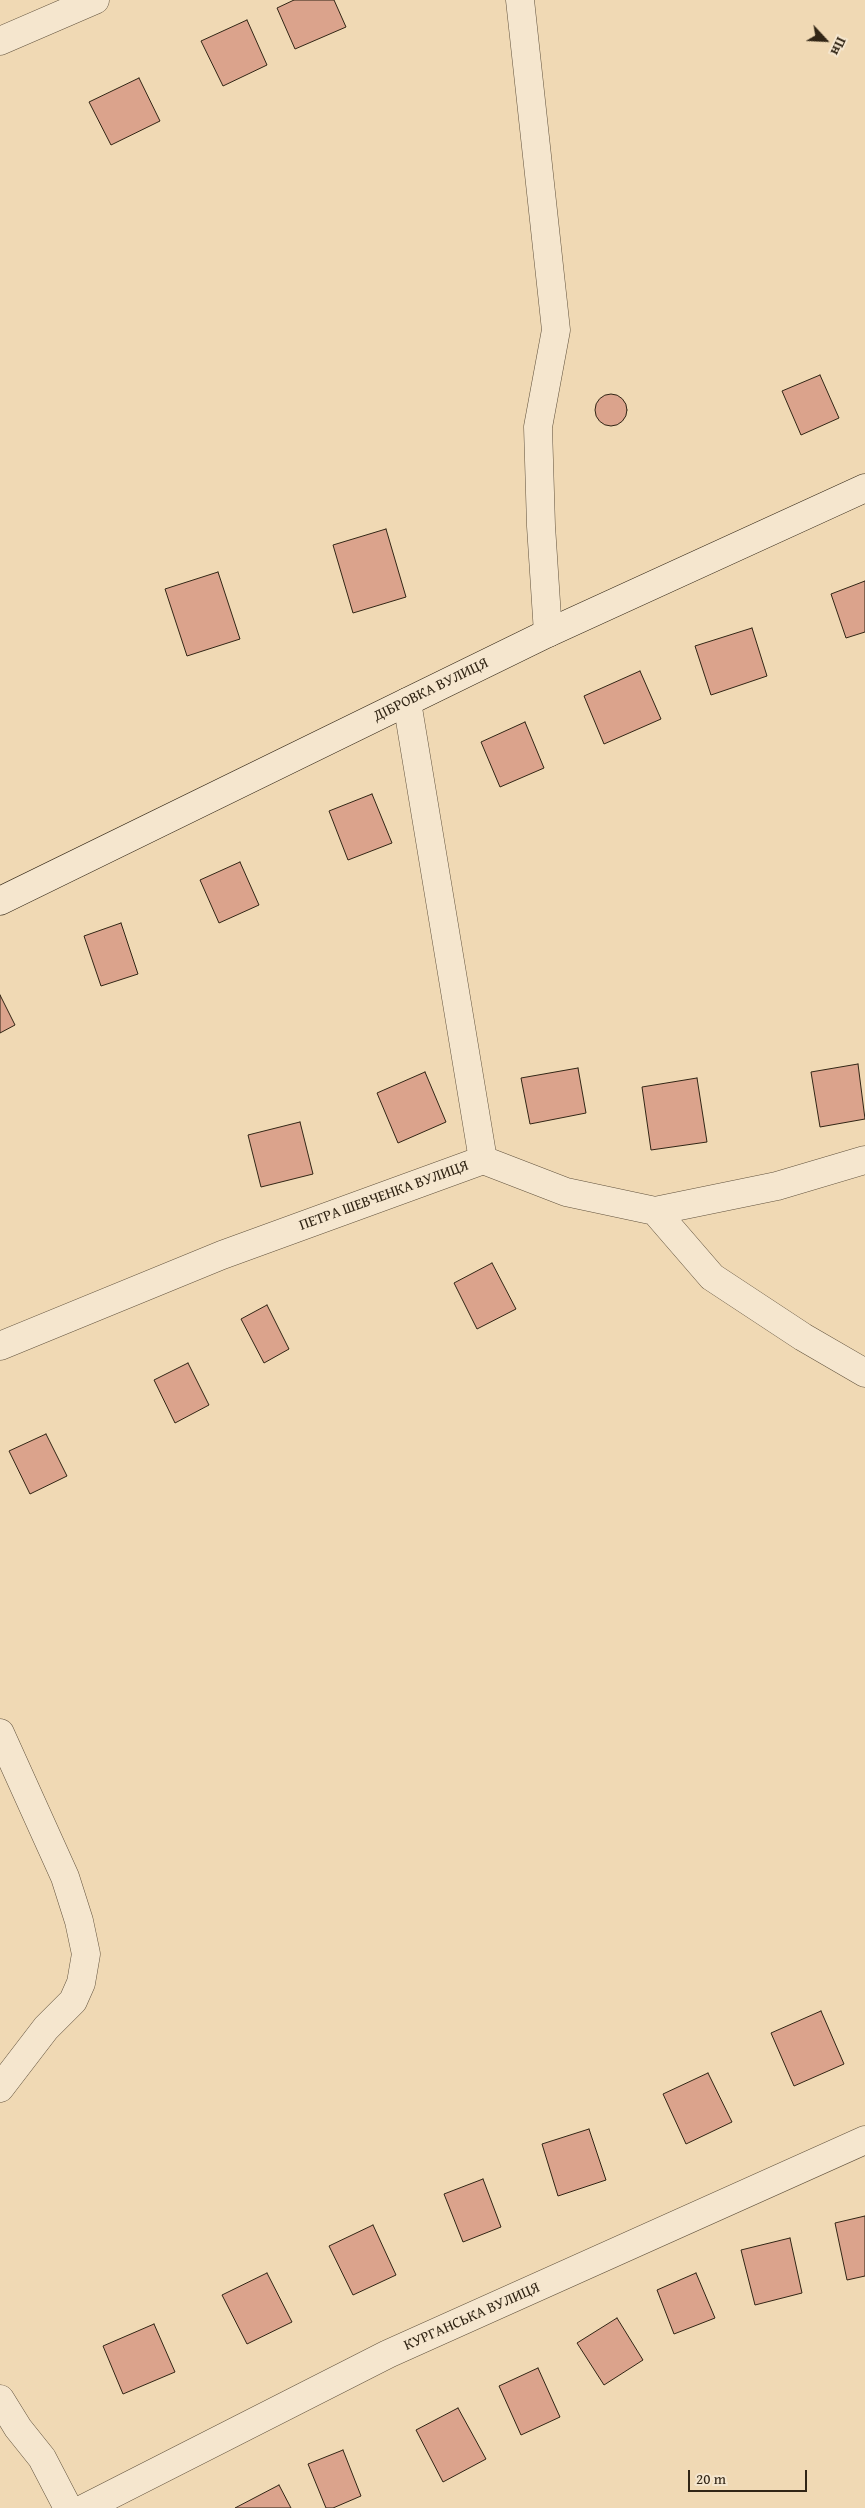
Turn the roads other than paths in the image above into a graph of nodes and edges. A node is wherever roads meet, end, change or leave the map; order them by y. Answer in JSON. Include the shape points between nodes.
{"nodes":[{"id":1,"x":95,"y":0,"type":"edge"},
{"id":2,"x":520,"y":0,"type":"edge"},
{"id":3,"x":0,"y":41,"type":"edge"},
{"id":4,"x":865,"y":488,"type":"edge"},
{"id":5,"x":548,"y":633,"type":"junction"},
{"id":6,"x":407,"y":702,"type":"junction"},
{"id":7,"x":0,"y":900,"type":"edge"},
{"id":8,"x":483,"y":1160,"type":"junction"},
{"id":9,"x":865,"y":1160,"type":"edge"},
{"id":10,"x":655,"y":1211,"type":"junction"},
{"id":11,"x":0,"y":1346,"type":"edge"},
{"id":12,"x":865,"y":1373,"type":"edge"},
{"id":13,"x":0,"y":1732,"type":"edge"},
{"id":14,"x":0,"y":2088,"type":"edge"},
{"id":15,"x":865,"y":2140,"type":"edge"},
{"id":16,"x":0,"y":2399,"type":"edge"},
{"id":17,"x":68,"y":2508,"type":"edge"},
{"id":18,"x":85,"y":2508,"type":"edge"}],
"edges":[{"from":1,"to":3,"type":"street"},
{"from":2,"to":5,"type":"street","via":[[556,330],[538,427]]},
{"from":4,"to":5,"type":"street","name":"ДІБРОВКА ВУЛИЦЯ"},
{"from":5,"to":6,"type":"street","name":"ДІБРОВКА ВУЛИЦЯ"},
{"from":6,"to":7,"type":"street","name":"ДІБРОВКА ВУЛИЦЯ"},
{"from":6,"to":8,"type":"street"},
{"from":8,"to":10,"type":"street","name":"ПЕТРА ШЕВЧЕНКА ВУЛИЦЯ","via":[[566,1192]]},
{"from":8,"to":11,"type":"street","name":"ПЕТРА ШЕВЧЕНКА ВУЛИЦЯ","via":[[222,1255]]},
{"from":9,"to":10,"type":"street","name":"ПЕТРА ШЕВЧЕНКА ВУЛИЦЯ","via":[[777,1186]]},
{"from":10,"to":12,"type":"street","via":[[712,1277]]},
{"from":13,"to":14,"type":"street","via":[[65,1877],[86,1954],[81,1983],[72,2001],[46,2028]]},
{"from":15,"to":18,"type":"street","name":"КУРГАНСЬКА ВУЛИЦЯ","via":[[388,2354]]},
{"from":16,"to":17,"type":"street","via":[[42,2458]]}]}
